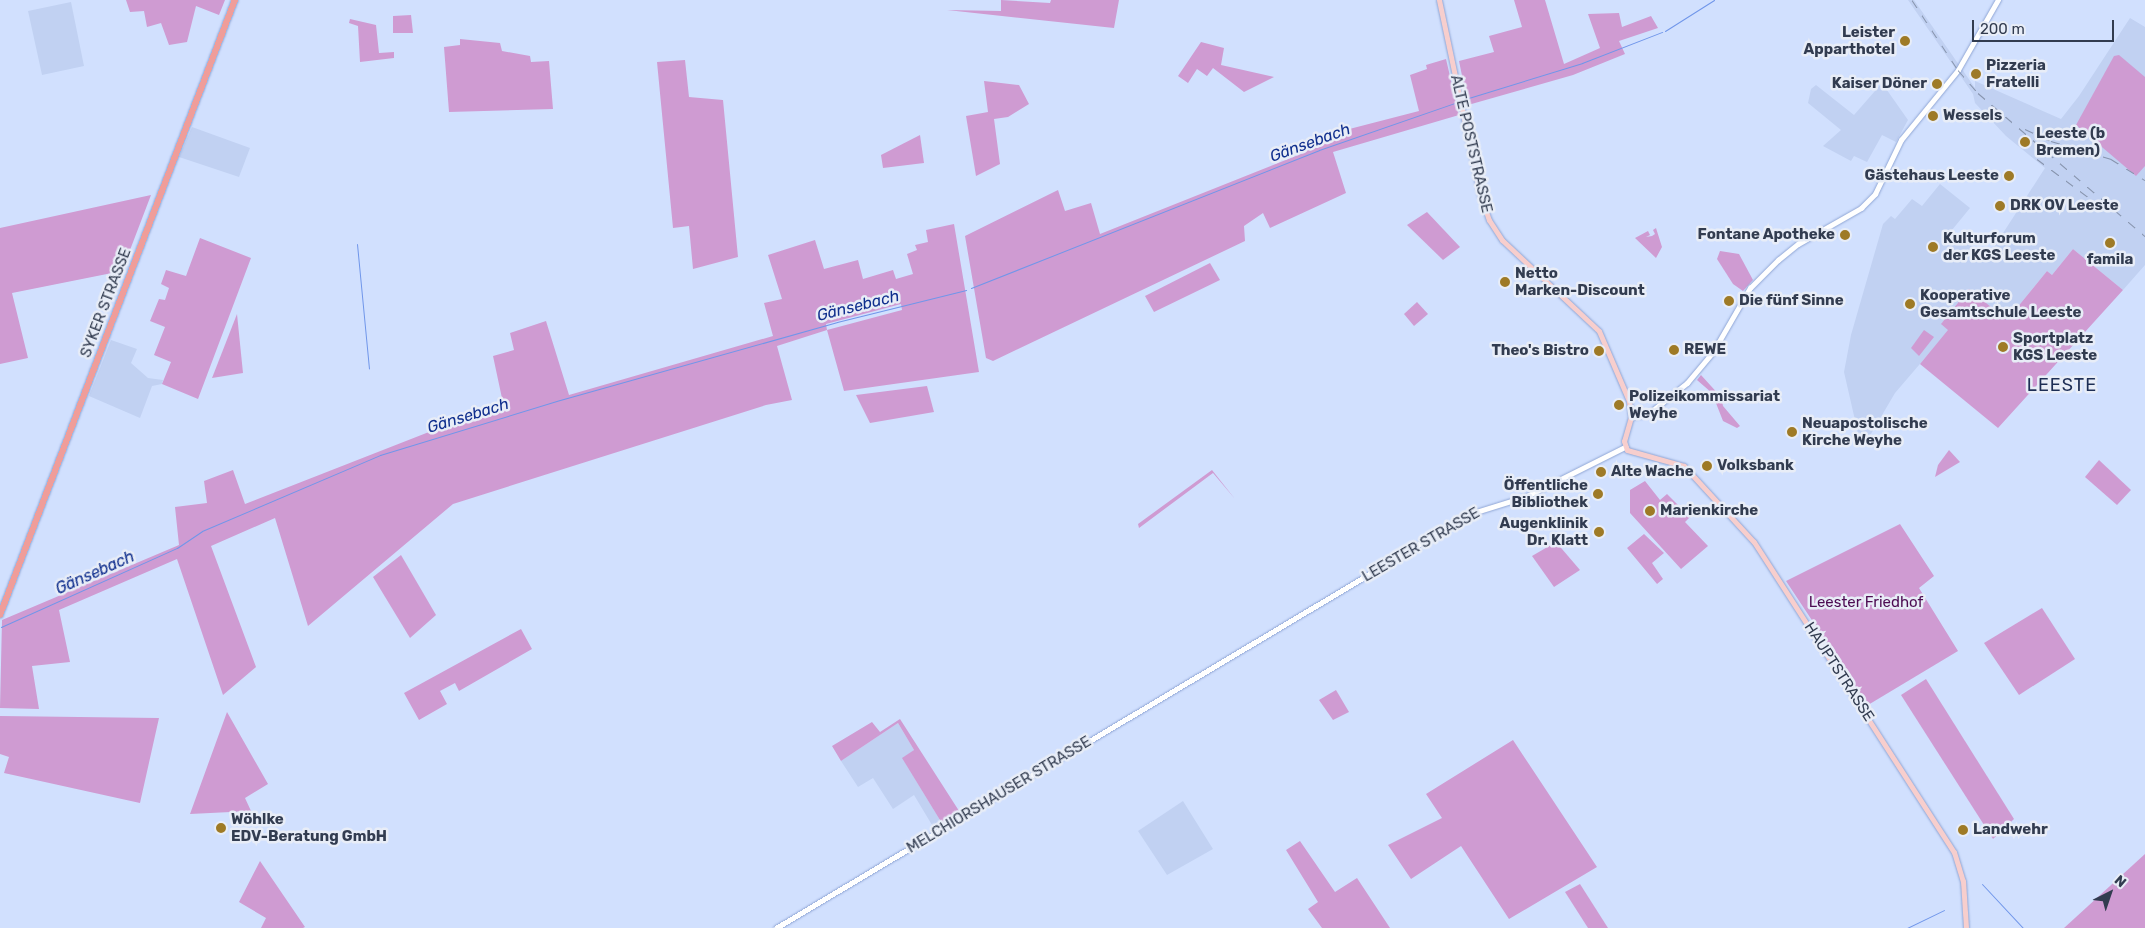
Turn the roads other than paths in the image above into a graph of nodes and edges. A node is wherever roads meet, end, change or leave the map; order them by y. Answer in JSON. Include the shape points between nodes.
{"nodes":[{"id":1,"x":235,"y":0,"type":"edge"},
{"id":2,"x":1439,"y":0,"type":"edge"},
{"id":3,"x":1998,"y":0,"type":"edge"},
{"id":4,"x":1631,"y":416,"type":"junction"},
{"id":5,"x":1625,"y":447,"type":"junction"},
{"id":6,"x":0,"y":614,"type":"edge"},
{"id":7,"x":1223,"y":662,"type":"joint"},
{"id":8,"x":776,"y":928,"type":"edge"},
{"id":9,"x":1966,"y":928,"type":"edge"}],
"edges":[{"from":1,"to":6,"type":"main road","name":"SYKER STRASSE"},
{"from":2,"to":4,"type":"main road","name":"ALTE POSTSTRASSE","via":[[1488,220],[1506,244],[1595,324],[1619,374]]},
{"from":3,"to":4,"type":"street","via":[[1958,70],[1900,140],[1875,194],[1861,208],[1798,244],[1778,260],[1750,288],[1713,352],[1687,382],[1648,414]]},
{"from":4,"to":5,"type":"main road"},
{"from":5,"to":7,"type":"street","name":"LEESTER STRASSE","via":[[1527,496],[1470,514]]},
{"from":5,"to":9,"type":"main road","name":"HAUPTSTRASSE","via":[[1637,454],[1684,466],[1754,542],[1954,852],[1963,880]]},
{"from":7,"to":8,"type":"street","name":"MELCHIORSHAUSER STRASSE"}]}
